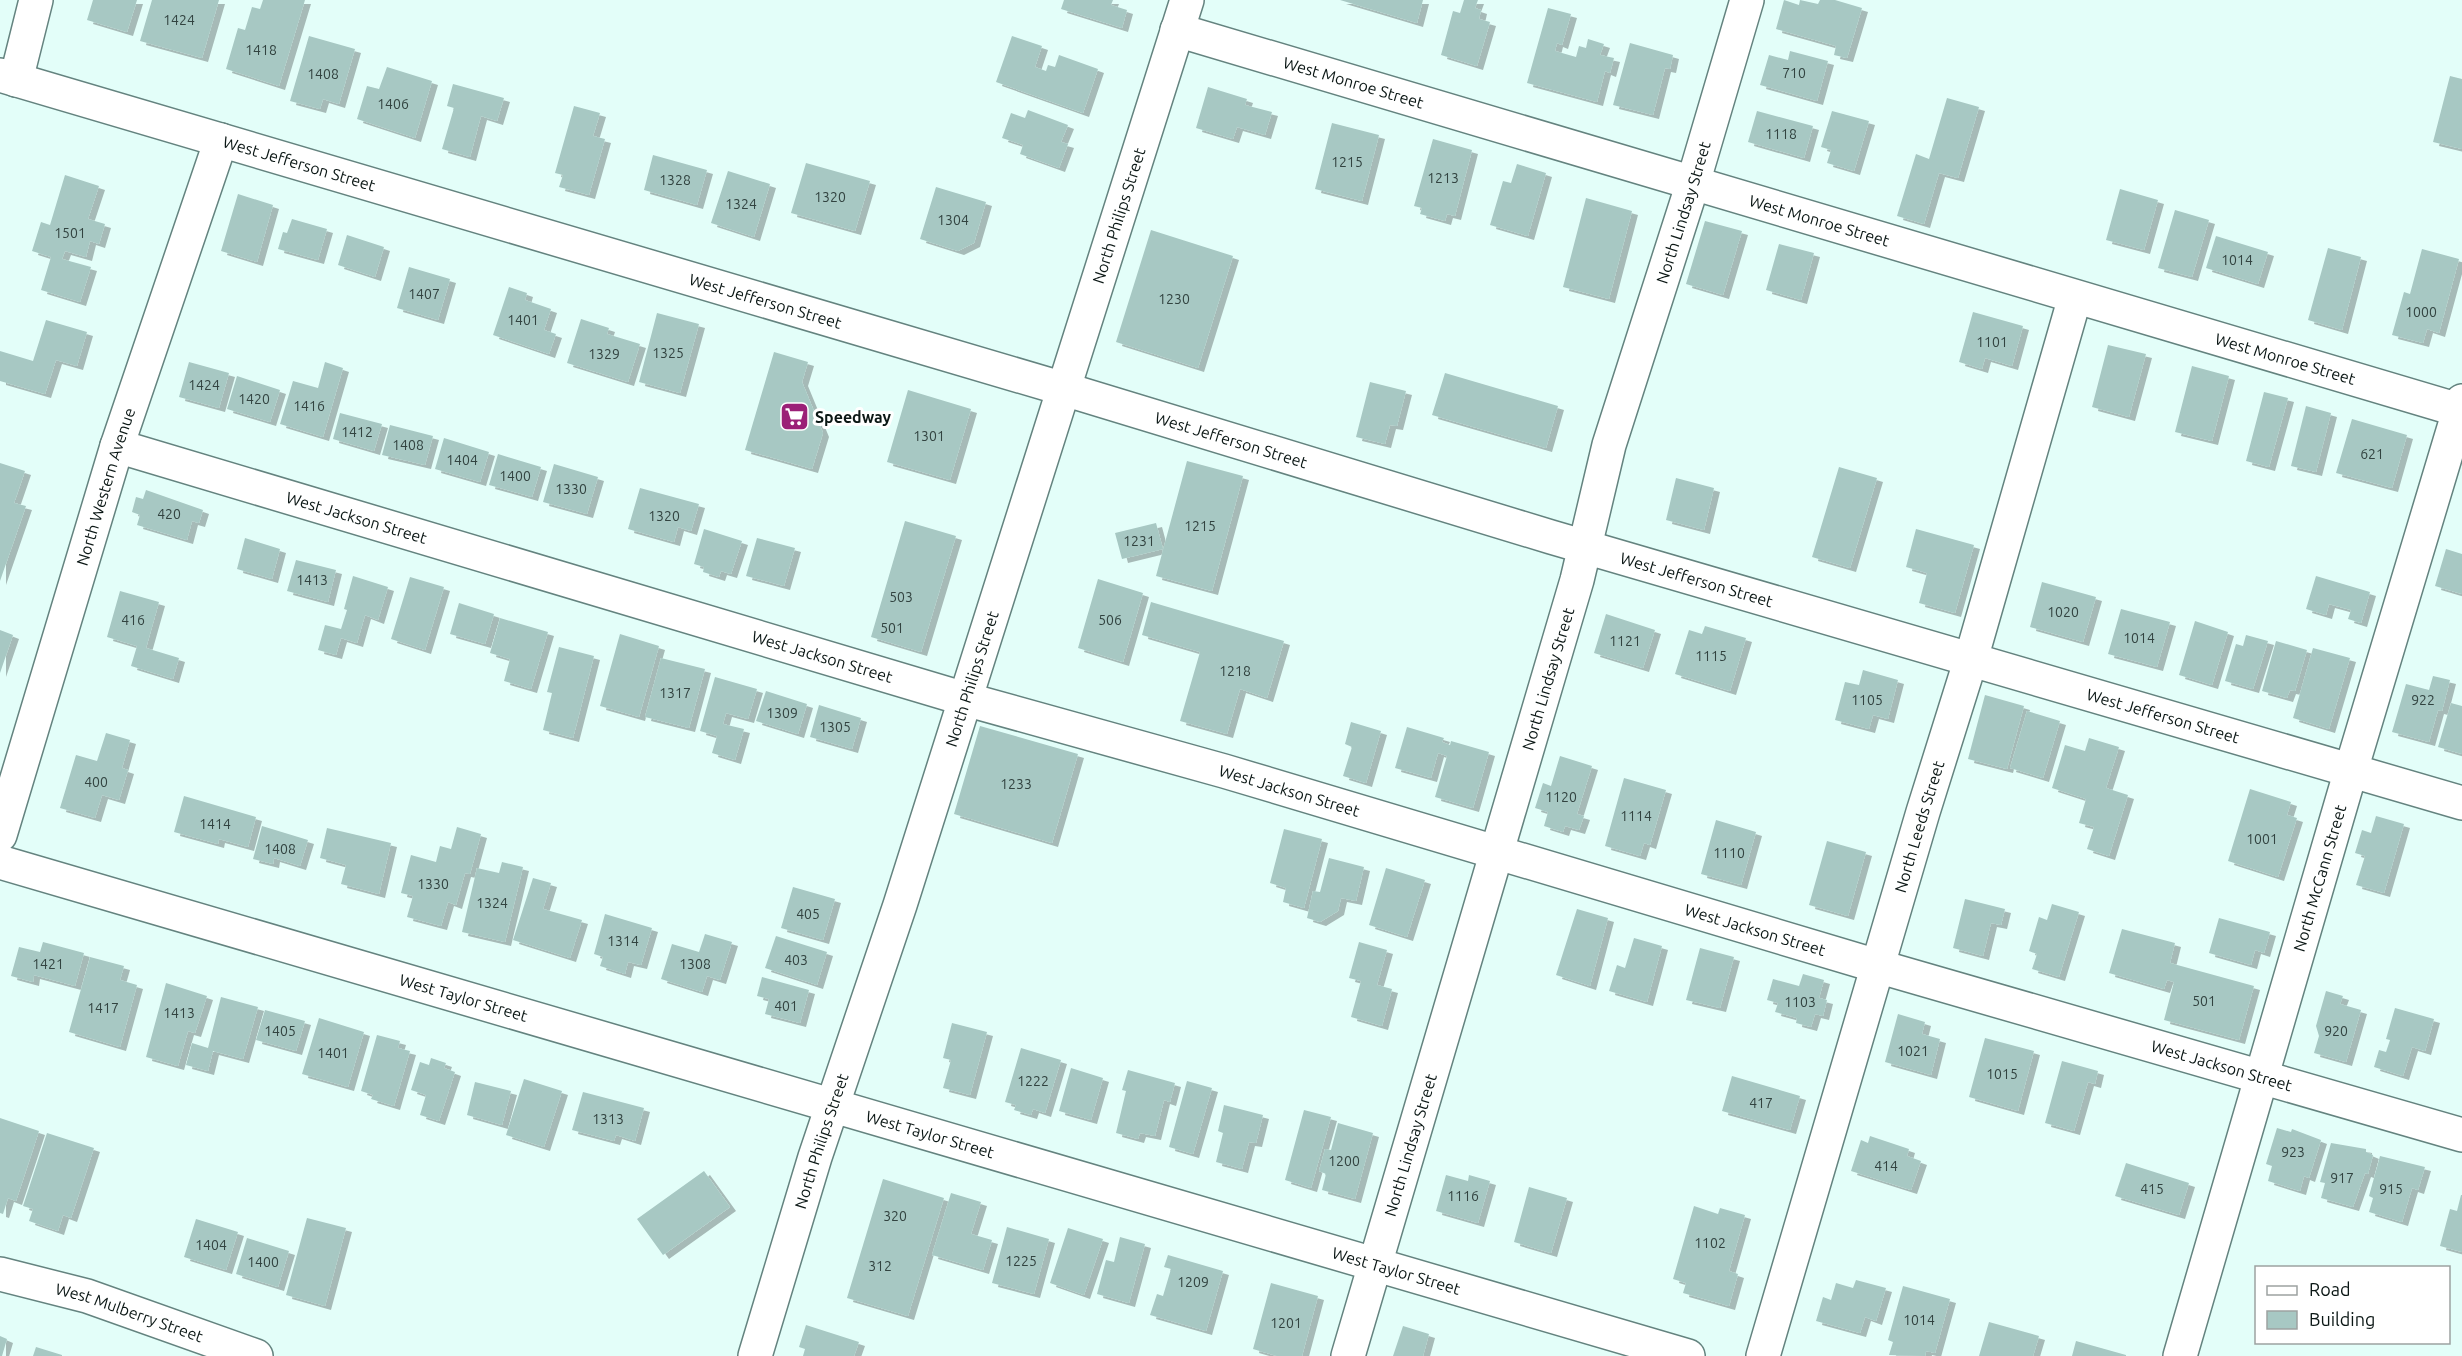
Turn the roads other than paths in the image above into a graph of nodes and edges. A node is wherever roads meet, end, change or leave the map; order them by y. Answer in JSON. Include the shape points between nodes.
{"nodes":[{"id":1,"x":36,"y":0,"type":"edge"},
{"id":2,"x":1747,"y":0,"type":"edge"},
{"id":3,"x":1182,"y":15,"type":"edge"},
{"id":4,"x":8,"y":78,"type":"edge"},
{"id":5,"x":221,"y":140,"type":"junction"},
{"id":6,"x":1693,"y":183,"type":"junction"},
{"id":7,"x":2075,"y":297,"type":"junction"},
{"id":8,"x":1064,"y":389,"type":"junction"},
{"id":9,"x":2461,"y":407,"type":"edge"},
{"id":10,"x":117,"y":446,"type":"junction"},
{"id":11,"x":1585,"y":547,"type":"junction"},
{"id":12,"x":1971,"y":659,"type":"junction"},
{"id":13,"x":964,"y":699,"type":"junction"},
{"id":14,"x":2351,"y":770,"type":"junction"},
{"id":15,"x":2462,"y":803,"type":"edge"},
{"id":16,"x":0,"y":835,"type":"edge"},
{"id":17,"x":1496,"y":851,"type":"junction"},
{"id":18,"x":0,"y":862,"type":"edge"},
{"id":19,"x":1877,"y":966,"type":"junction"},
{"id":20,"x":2263,"y":1077,"type":"junction"},
{"id":21,"x":832,"y":1107,"type":"junction"},
{"id":22,"x":2462,"y":1135,"type":"edge"},
{"id":23,"x":1376,"y":1265,"type":"junction"},
{"id":24,"x":0,"y":1274,"type":"edge"},
{"id":25,"x":256,"y":1356,"type":"edge"},
{"id":26,"x":755,"y":1356,"type":"edge"},
{"id":27,"x":1348,"y":1356,"type":"edge"},
{"id":28,"x":1688,"y":1356,"type":"edge"},
{"id":29,"x":1763,"y":1356,"type":"edge"},
{"id":30,"x":2180,"y":1356,"type":"edge"}],
"edges":[{"from":1,"to":4,"type":"street"},
{"from":2,"to":6,"type":"street","name":"North Lindsay Street"},
{"from":3,"to":6,"type":"street","name":"West Monroe Street"},
{"from":3,"to":8,"type":"street","name":"North Philips Street"},
{"from":4,"to":5,"type":"street","name":"West Jefferson Street"},
{"from":5,"to":8,"type":"street","name":"West Jefferson Street"},
{"from":5,"to":10,"type":"street","name":"North Western Avenue"},
{"from":6,"to":7,"type":"street","name":"West Monroe Street"},
{"from":6,"to":11,"type":"street","name":"North Lindsay Street","via":[[1609,445]]},
{"from":7,"to":9,"type":"street","name":"West Monroe Street"},
{"from":7,"to":12,"type":"street","name":"North Leeds Street"},
{"from":8,"to":11,"type":"street","name":"West Jefferson Street"},
{"from":8,"to":13,"type":"street","name":"North Philips Street"},
{"from":9,"to":14,"type":"street","name":"North McCann Street"},
{"from":10,"to":13,"type":"street","name":"West Jackson Street"},
{"from":10,"to":16,"type":"street","name":"North Western Avenue"},
{"from":11,"to":12,"type":"street","name":"West Jefferson Street"},
{"from":11,"to":17,"type":"street","name":"North Lindsay Street"},
{"from":12,"to":14,"type":"street","name":"West Jefferson Street"},
{"from":12,"to":19,"type":"street","name":"North Leeds Street"},
{"from":13,"to":17,"type":"street","name":"West Jackson Street"},
{"from":13,"to":21,"type":"street","name":"North Philips Street","via":[[863,1021]]},
{"from":14,"to":15,"type":"street","name":"West Jefferson Street"},
{"from":14,"to":20,"type":"street","name":"North McCann Street"},
{"from":17,"to":19,"type":"street","name":"West Jackson Street"},
{"from":17,"to":23,"type":"street","name":"North Lindsay Street"},
{"from":18,"to":21,"type":"street","name":"West Taylor Street"},
{"from":19,"to":20,"type":"street","name":"West Jackson Street"},
{"from":19,"to":29,"type":"street","name":"North Leeds Street"},
{"from":20,"to":22,"type":"street","name":"West Jackson Street"},
{"from":20,"to":30,"type":"street","name":"North McCann Street"},
{"from":21,"to":23,"type":"street","name":"West Taylor Street"},
{"from":21,"to":26,"type":"street","name":"North Philips Street"},
{"from":23,"to":27,"type":"street","name":"North Lindsay Street"},
{"from":23,"to":28,"type":"street","name":"West Taylor Street"},
{"from":24,"to":25,"type":"street","name":"West Mulberry Street","via":[[87,1296]]}]}
